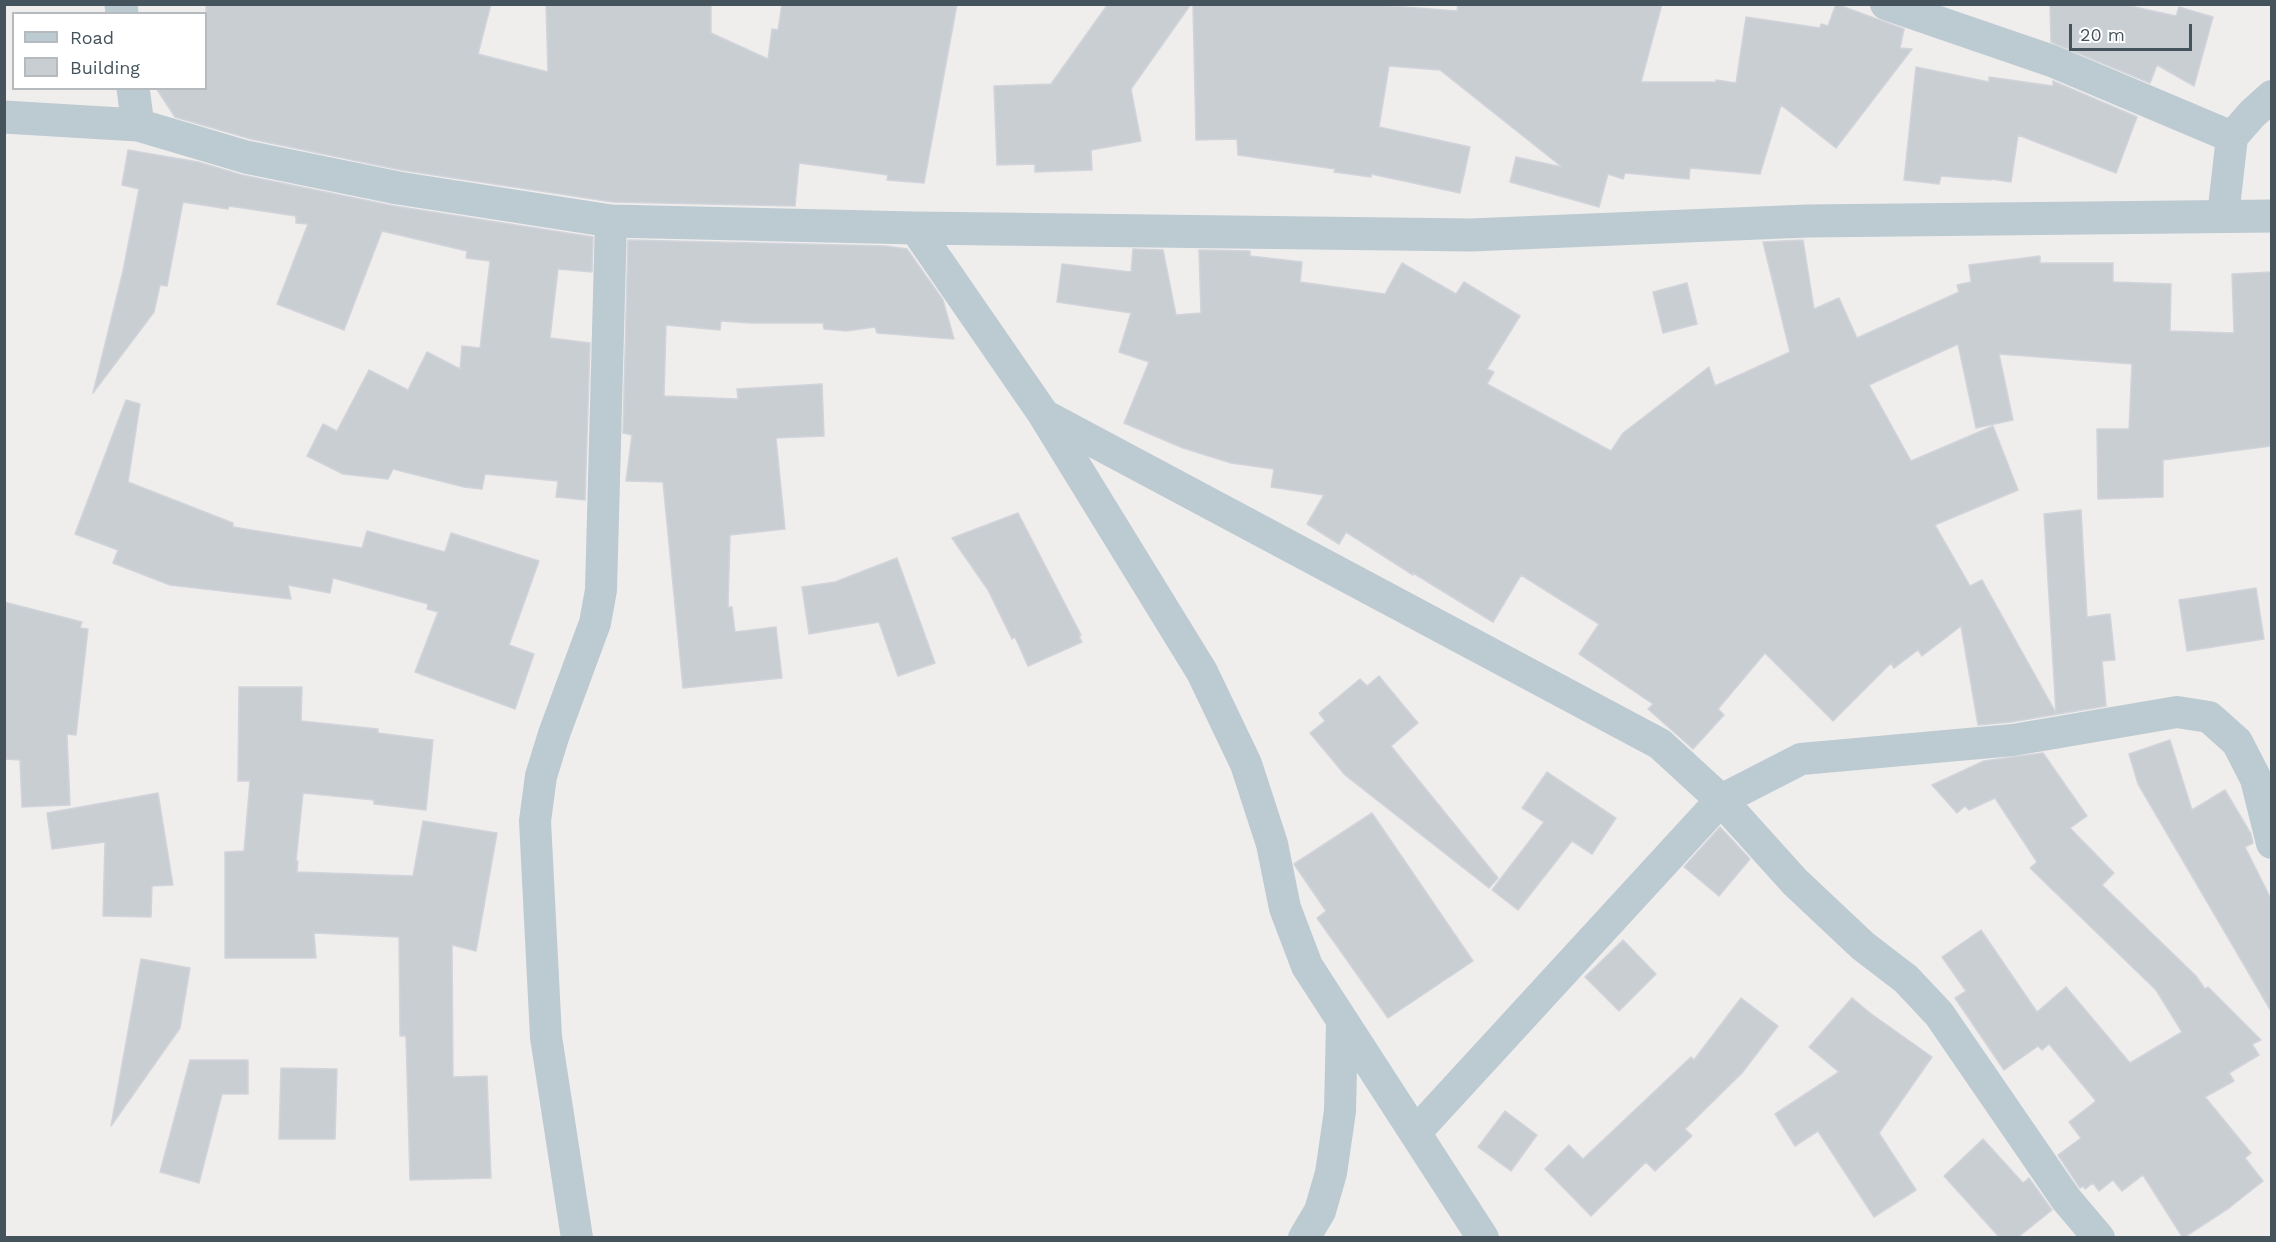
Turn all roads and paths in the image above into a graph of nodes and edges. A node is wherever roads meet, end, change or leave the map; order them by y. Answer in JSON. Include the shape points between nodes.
{"nodes":[{"id":1,"x":1886,"y":4,"type":"edge"},
{"id":2,"x":133,"y":90,"type":"edge"},
{"id":3,"x":2271,"y":96,"type":"edge"},
{"id":4,"x":4,"y":117,"type":"edge"},
{"id":5,"x":138,"y":125,"type":"junction"},
{"id":6,"x":2232,"y":137,"type":"junction"},
{"id":7,"x":2223,"y":216,"type":"junction"},
{"id":8,"x":2271,"y":216,"type":"edge"},
{"id":9,"x":611,"y":221,"type":"junction"},
{"id":10,"x":915,"y":228,"type":"junction"},
{"id":11,"x":1044,"y":415,"type":"junction"},
{"id":12,"x":1722,"y":800,"type":"junction"},
{"id":13,"x":2271,"y":843,"type":"edge"},
{"id":14,"x":1342,"y":1022,"type":"junction"},
{"id":15,"x":1415,"y":1133,"type":"junction"},
{"id":16,"x":577,"y":1238,"type":"edge"},
{"id":17,"x":1304,"y":1238,"type":"edge"},
{"id":18,"x":1483,"y":1238,"type":"edge"},
{"id":19,"x":2099,"y":1238,"type":"edge"}],
"edges":[{"from":1,"to":6,"type":"street","via":[[2052,61]]},
{"from":2,"to":5,"type":"street"},
{"from":3,"to":6,"type":"street"},
{"from":4,"to":5,"type":"street"},
{"from":5,"to":9,"type":"street","via":[[246,157],[351,179]]},
{"from":6,"to":7,"type":"street"},
{"from":7,"to":8,"type":"street"},
{"from":7,"to":10,"type":"street","via":[[1807,221],[1471,235]]},
{"from":9,"to":10,"type":"street"},
{"from":9,"to":16,"type":"street","via":[[601,590],[595,623],[541,776],[535,821],[546,1037]]},
{"from":10,"to":11,"type":"street"},
{"from":11,"to":12,"type":"street","via":[[1660,744]]},
{"from":11,"to":14,"type":"street","via":[[1202,672],[1246,764],[1272,844],[1285,908],[1307,966]]},
{"from":12,"to":13,"type":"street","via":[[1800,759],[2013,741],[2177,712],[2209,717],[2237,742],[2256,779]]},
{"from":12,"to":15,"type":"street"},
{"from":12,"to":19,"type":"street","via":[[1795,882],[1939,1014],[2066,1199]]},
{"from":14,"to":15,"type":"street"},
{"from":14,"to":17,"type":"street","via":[[1340,1111],[1331,1173],[1320,1211]]},
{"from":15,"to":18,"type":"street"}]}
